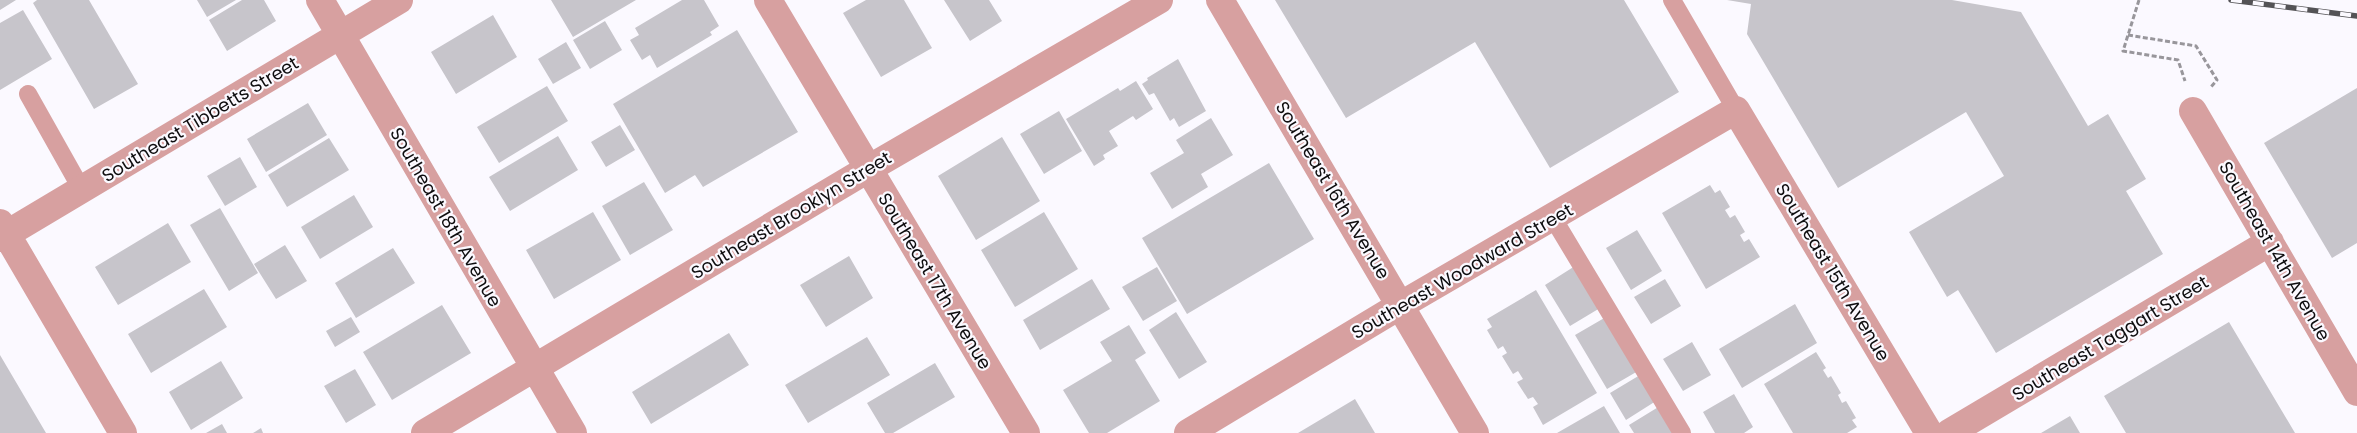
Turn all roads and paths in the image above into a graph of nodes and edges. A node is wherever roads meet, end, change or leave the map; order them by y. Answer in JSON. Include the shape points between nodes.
{"nodes":[{"id":1,"x":320,"y":0,"type":"edge"},
{"id":2,"x":399,"y":0,"type":"edge"},
{"id":3,"x":768,"y":0,"type":"edge"},
{"id":4,"x":1159,"y":0,"type":"edge"},
{"id":5,"x":1220,"y":0,"type":"edge"},
{"id":6,"x":1672,"y":0,"type":"edge"},
{"id":7,"x":2139,"y":0,"type":"edge"},
{"id":8,"x":340,"y":35,"type":"junction"},
{"id":9,"x":2128,"y":35,"type":"junction"},
{"id":10,"x":2213,"y":74,"type":"dead end"},
{"id":11,"x":28,"y":94,"type":"dead end"},
{"id":12,"x":1736,"y":110,"type":"junction"},
{"id":13,"x":2192,"y":111,"type":"joint"},
{"id":14,"x":868,"y":169,"type":"junction"},
{"id":15,"x":82,"y":190,"type":"junction"},
{"id":16,"x":1552,"y":218,"type":"junction"},
{"id":17,"x":2,"y":232,"type":"edge"},
{"id":18,"x":2270,"y":242,"type":"junction"},
{"id":19,"x":1401,"y":305,"type":"junction"},
{"id":20,"x":535,"y":368,"type":"junction"},
{"id":21,"x":2357,"y":392,"type":"edge"},
{"id":22,"x":122,"y":433,"type":"edge"},
{"id":23,"x":425,"y":433,"type":"edge"},
{"id":24,"x":573,"y":433,"type":"edge"},
{"id":25,"x":1026,"y":433,"type":"edge"},
{"id":26,"x":1188,"y":433,"type":"edge"},
{"id":27,"x":1475,"y":433,"type":"edge"},
{"id":28,"x":1682,"y":433,"type":"edge"},
{"id":29,"x":1929,"y":433,"type":"edge"},
{"id":30,"x":1949,"y":433,"type":"edge"}],
"edges":[{"from":1,"to":8,"type":"street","name":"Southeast 18th Avenue"},
{"from":2,"to":8,"type":"street","name":"Southeast Tibbetts Street"},
{"from":3,"to":14,"type":"street","name":"Southeast 17th Avenue"},
{"from":4,"to":14,"type":"street","name":"Southeast Brooklyn Street"},
{"from":5,"to":19,"type":"street","name":"Southeast 16th Avenue"},
{"from":6,"to":12,"type":"lane"},
{"from":7,"to":9,"type":"path"},
{"from":8,"to":15,"type":"street","name":"Southeast Tibbetts Street"},
{"from":8,"to":20,"type":"street","name":"Southeast 18th Avenue"},
{"from":9,"to":10,"type":"path","via":[[2196,46]]},
{"from":9,"to":13,"type":"path","via":[[2124,51],[2178,60]]},
{"from":11,"to":15,"type":"lane"},
{"from":12,"to":16,"type":"street","name":"Southeast Woodward Street"},
{"from":12,"to":29,"type":"street","name":"Southeast 15th Avenue"},
{"from":13,"to":18,"type":"street","name":"Southeast 14th Avenue"},
{"from":14,"to":20,"type":"street","name":"Southeast Brooklyn Street"},
{"from":14,"to":25,"type":"street","name":"Southeast 17th Avenue"},
{"from":15,"to":17,"type":"street","name":"Southeast Tibbetts Street"},
{"from":16,"to":19,"type":"street","name":"Southeast Woodward Street"},
{"from":16,"to":28,"type":"lane"},
{"from":17,"to":22,"type":"street"},
{"from":18,"to":21,"type":"street","name":"Southeast 14th Avenue"},
{"from":18,"to":30,"type":"street","name":"Southeast Taggart Street"},
{"from":19,"to":26,"type":"street","name":"Southeast Woodward Street"},
{"from":19,"to":27,"type":"street","name":"Southeast 16th Avenue"},
{"from":20,"to":23,"type":"street","name":"Southeast Brooklyn Street"},
{"from":20,"to":24,"type":"street","name":"Southeast 18th Avenue"}]}
